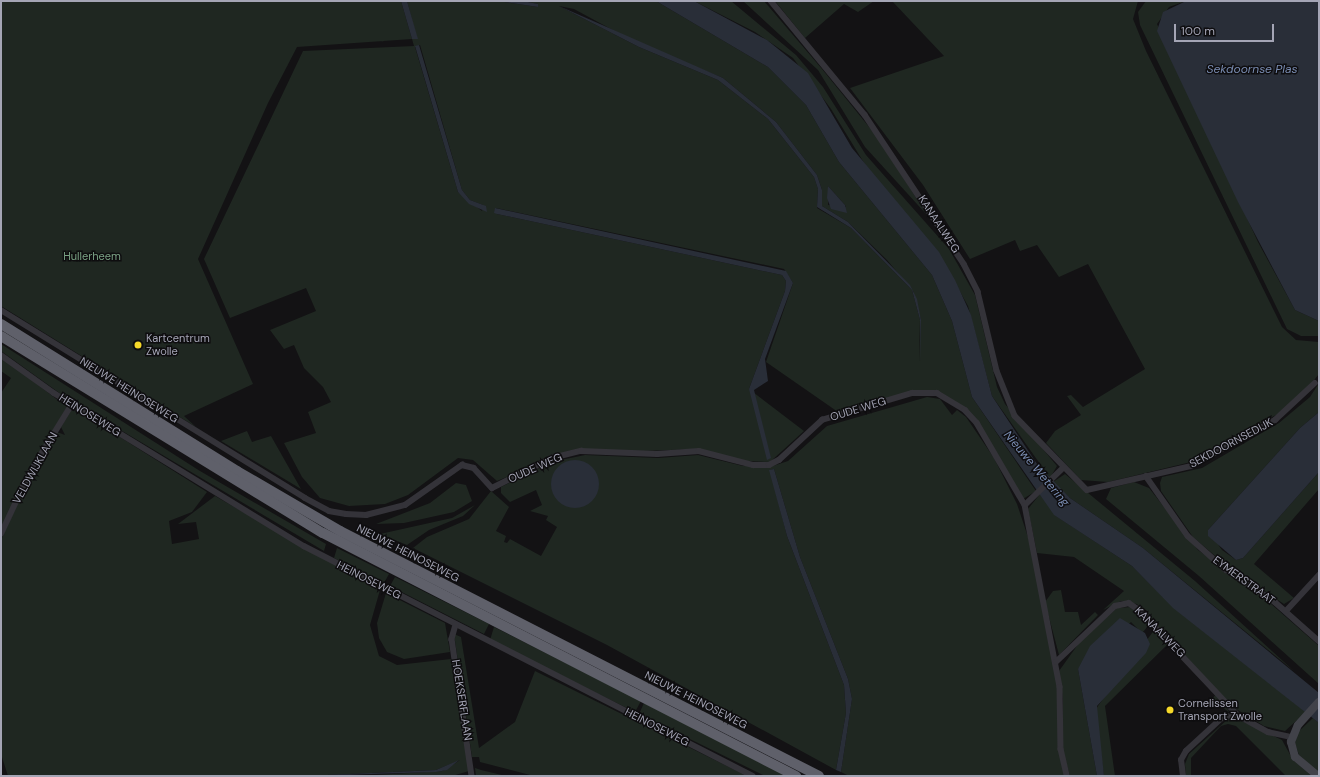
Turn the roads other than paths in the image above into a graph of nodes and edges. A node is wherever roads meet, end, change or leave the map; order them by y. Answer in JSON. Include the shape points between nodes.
{"nodes":[{"id":1,"x":771,"y":1,"type":"edge"},
{"id":2,"x":1,"y":310,"type":"edge"},
{"id":3,"x":1,"y":324,"type":"edge"},
{"id":4,"x":1,"y":336,"type":"edge"},
{"id":5,"x":1,"y":354,"type":"edge"},
{"id":6,"x":1315,"y":383,"type":"dead end"},
{"id":7,"x":72,"y":404,"type":"junction"},
{"id":8,"x":1063,"y":468,"type":"junction"},
{"id":9,"x":1146,"y":476,"type":"junction"},
{"id":10,"x":1087,"y":490,"type":"joint"},
{"id":11,"x":1025,"y":505,"type":"junction"},
{"id":12,"x":1,"y":534,"type":"edge"},
{"id":13,"x":1319,"y":575,"type":"edge"},
{"id":14,"x":1286,"y":611,"type":"junction"},
{"id":15,"x":456,"y":625,"type":"junction"},
{"id":16,"x":1319,"y":641,"type":"edge"},
{"id":17,"x":1056,"y":662,"type":"junction"},
{"id":18,"x":1319,"y":702,"type":"edge"},
{"id":19,"x":1239,"y":716,"type":"junction"},
{"id":20,"x":1291,"y":737,"type":"junction"},
{"id":21,"x":472,"y":776,"type":"edge"},
{"id":22,"x":753,"y":776,"type":"edge"},
{"id":23,"x":796,"y":776,"type":"edge"},
{"id":24,"x":819,"y":776,"type":"edge"},
{"id":25,"x":1067,"y":776,"type":"edge"},
{"id":26,"x":1183,"y":776,"type":"edge"},
{"id":27,"x":1318,"y":776,"type":"edge"}],
"edges":[{"from":1,"to":8,"type":"street","name":"KANAALWEG","via":[[865,115],[964,264],[978,292],[1010,407]]},
{"from":2,"to":11,"type":"street","name":"OUDE WEG","via":[[329,511],[366,515],[388,511],[422,495],[452,469],[462,465],[474,468],[492,488],[552,458],[581,451],[657,454],[699,451],[753,465],[768,465],[780,460],[822,420],[926,392],[942,396],[970,414],[993,447]]},
{"from":3,"to":24,"type":"highway","name":"NIEUWE HEINOSEWEG","via":[[237,472],[340,531]]},
{"from":4,"to":23,"type":"highway","name":"NIEUWE HEINOSEWEG","via":[[323,533]]},
{"from":5,"to":7,"type":"street","name":"HEINOSEWEG"},
{"from":6,"to":9,"type":"street","name":"SEKDOORNSEDIJK","via":[[1275,420],[1221,450],[1191,466]]},
{"from":7,"to":12,"type":"street","name":"VELDWIJKLAAN","via":[[29,474]]},
{"from":7,"to":15,"type":"street","name":"HEINOSEWEG","via":[[266,526]]},
{"from":8,"to":10,"type":"street","name":"KANAALWEG"},
{"from":8,"to":11,"type":"street"},
{"from":9,"to":10,"type":"street","name":"SEKDOORNSEDIJK"},
{"from":9,"to":14,"type":"street","name":"EYMERSTRAAT","via":[[1188,536],[1225,569]]},
{"from":11,"to":17,"type":"street"},
{"from":13,"to":14,"type":"street"},
{"from":14,"to":16,"type":"street","name":"EYMERSTRAAT"},
{"from":15,"to":21,"type":"street","name":"HOEKSERFLAAN","via":[[452,639]]},
{"from":15,"to":22,"type":"street","name":"HEINOSEWEG"},
{"from":17,"to":19,"type":"street","name":"KANAALWEG","via":[[1115,606],[1129,603],[1138,609]]},
{"from":17,"to":25,"type":"street","via":[[1061,695],[1061,749]]},
{"from":18,"to":20,"type":"street","via":[[1302,720]]},
{"from":19,"to":20,"type":"street","via":[[1268,732]]},
{"from":19,"to":26,"type":"street","via":[[1220,718],[1186,751],[1182,760]]},
{"from":20,"to":27,"type":"street","via":[[1295,757]]}]}
